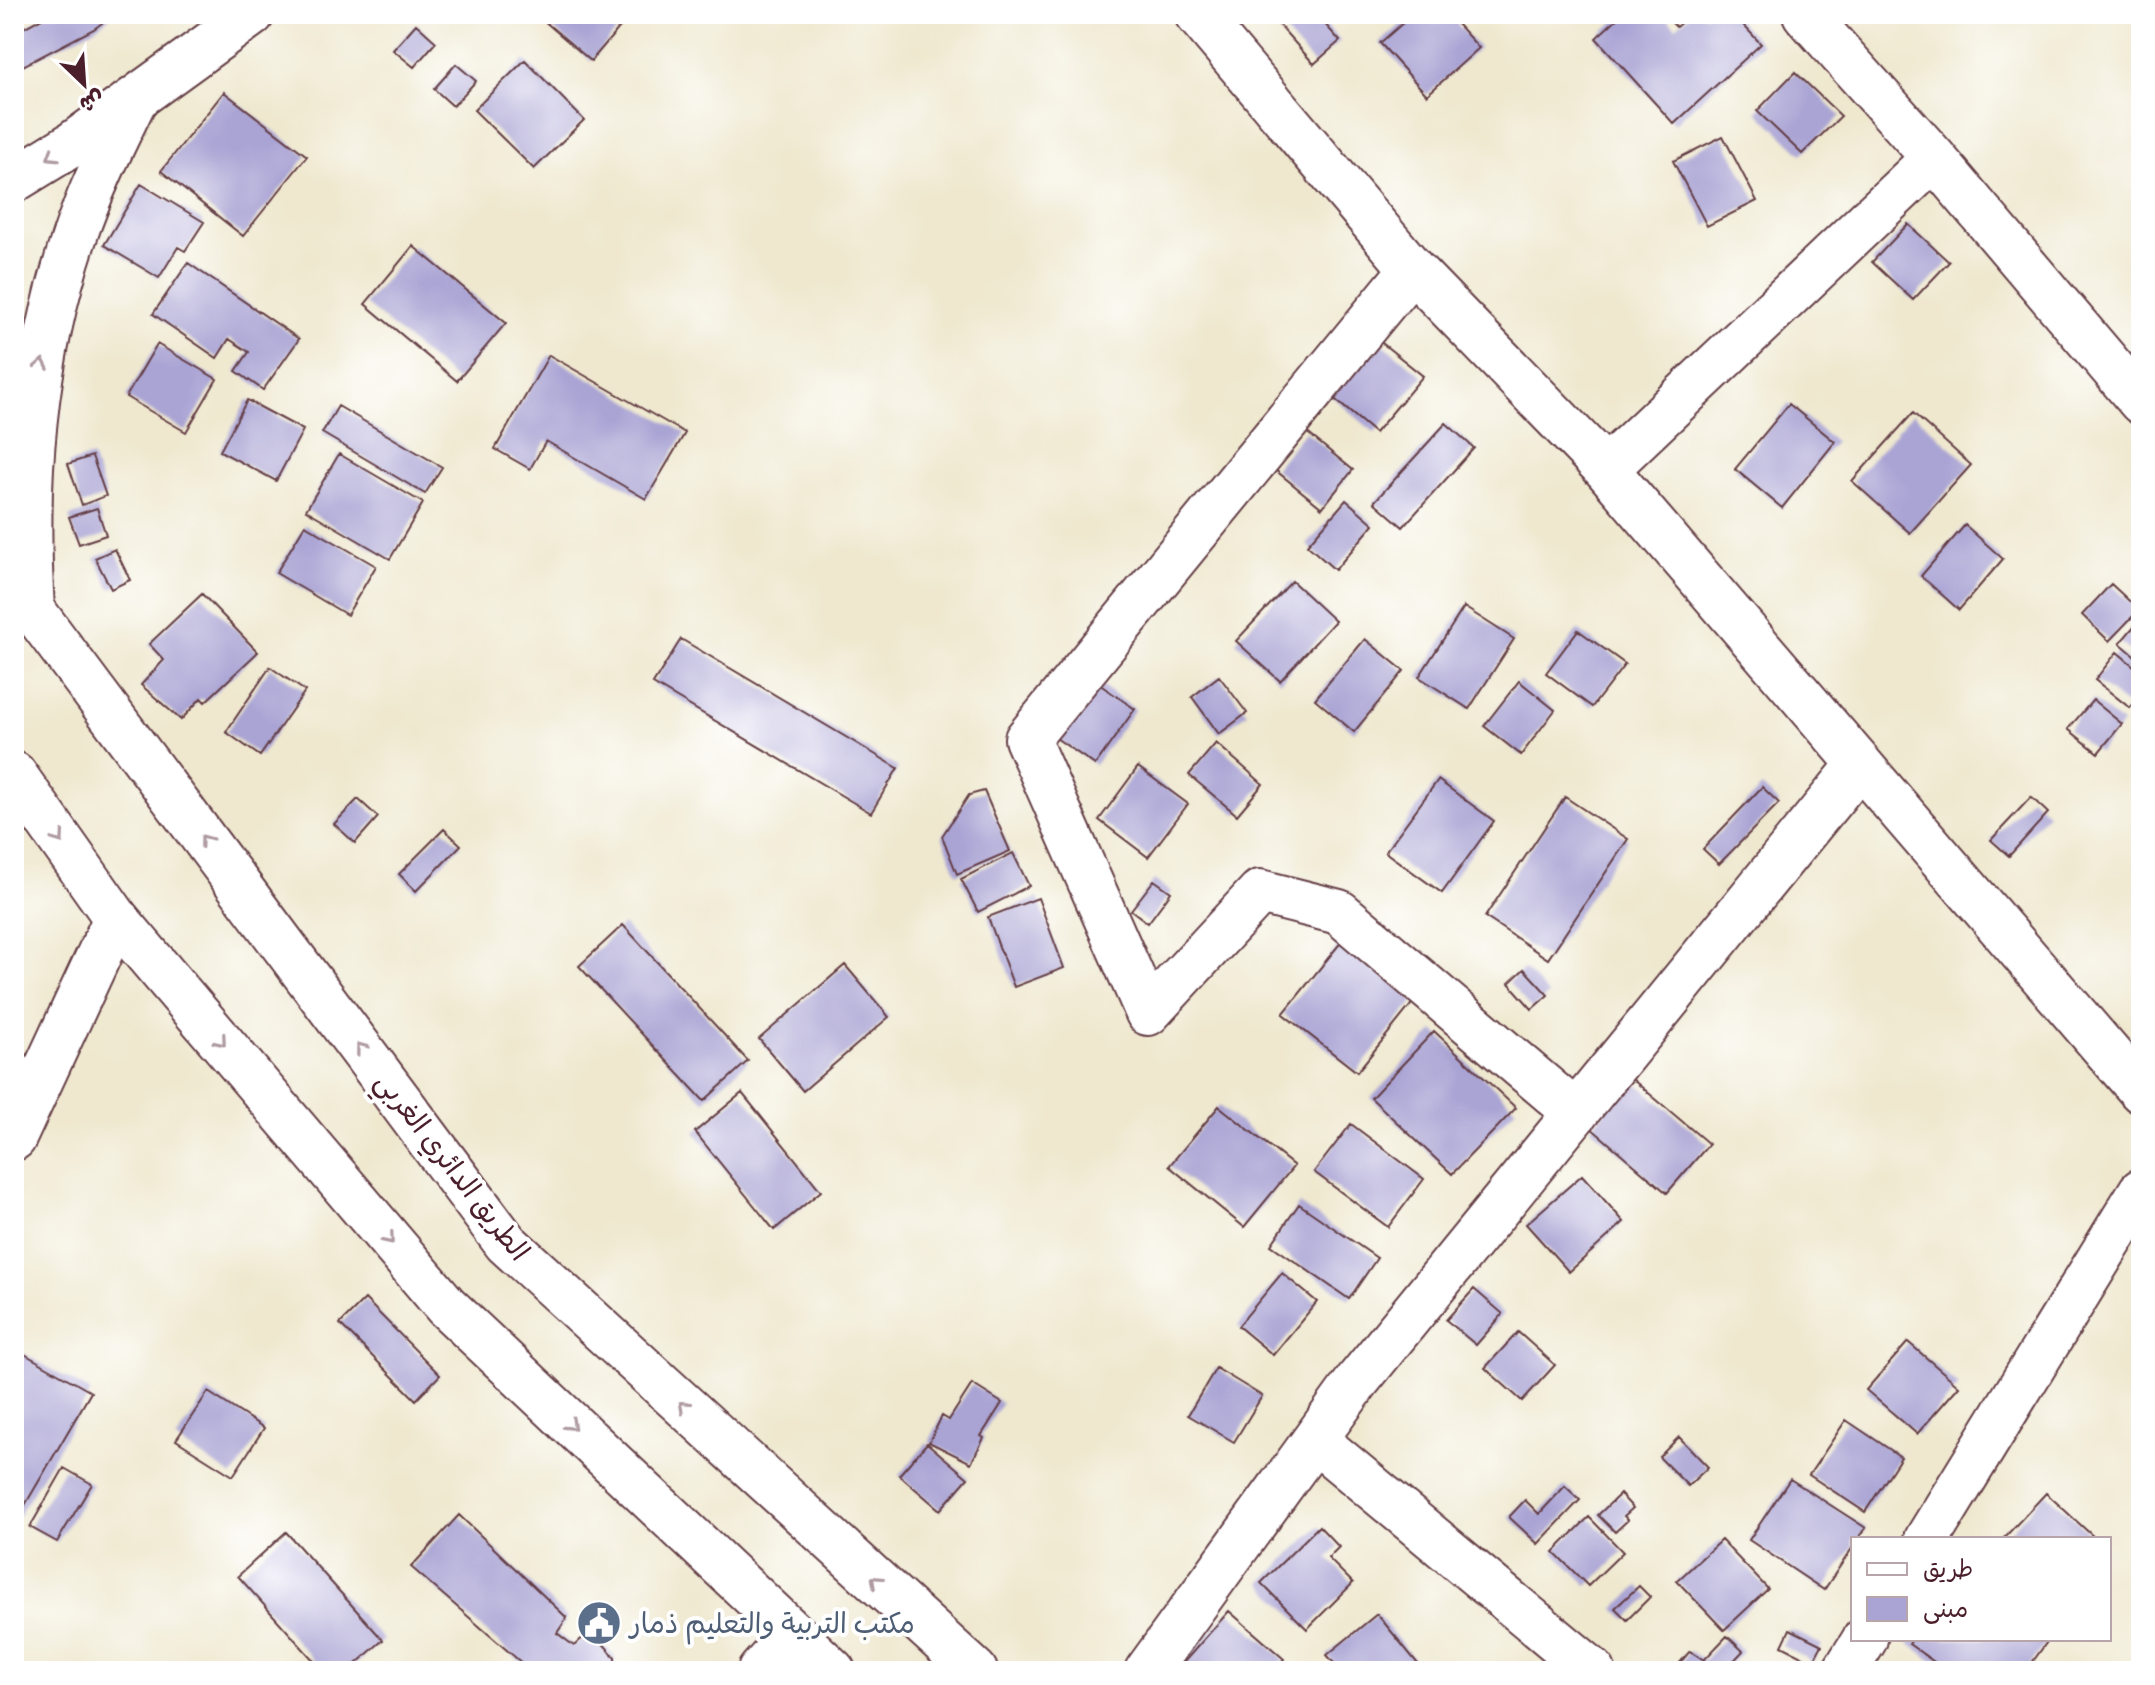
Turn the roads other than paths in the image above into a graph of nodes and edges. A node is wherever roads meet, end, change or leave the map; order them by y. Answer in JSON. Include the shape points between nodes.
{"nodes":[{"id":1,"x":252,"y":14,"type":"edge"},
{"id":2,"x":1197,"y":14,"type":"edge"},
{"id":3,"x":1805,"y":14,"type":"edge"},
{"id":4,"x":135,"y":99,"type":"junction"},
{"id":5,"x":1934,"y":158,"type":"junction"},
{"id":6,"x":14,"y":180,"type":"edge"},
{"id":7,"x":1412,"y":269,"type":"junction"},
{"id":8,"x":2141,"y":402,"type":"edge"},
{"id":9,"x":1606,"y":469,"type":"junction"},
{"id":10,"x":23,"y":597,"type":"edge"},
{"id":11,"x":1860,"y":764,"type":"junction"},
{"id":12,"x":14,"y":774,"type":"edge"},
{"id":13,"x":116,"y":918,"type":"junction"},
{"id":14,"x":2141,"y":1091,"type":"edge"},
{"id":15,"x":1576,"y":1113,"type":"junction"},
{"id":16,"x":14,"y":1138,"type":"edge"},
{"id":17,"x":2141,"y":1191,"type":"edge"},
{"id":18,"x":1315,"y":1440,"type":"junction"},
{"id":19,"x":1928,"y":1537,"type":"edge"},
{"id":20,"x":793,"y":1634,"type":"junction"},
{"id":21,"x":1864,"y":1641,"type":"edge"},
{"id":22,"x":760,"y":1671,"type":"edge"},
{"id":23,"x":833,"y":1671,"type":"edge"},
{"id":24,"x":975,"y":1671,"type":"edge"},
{"id":25,"x":1147,"y":1671,"type":"edge"},
{"id":26,"x":1593,"y":1671,"type":"edge"},
{"id":27,"x":1845,"y":1671,"type":"edge"}],
"edges":[{"from":1,"to":4,"type":"street"},
{"from":2,"to":7,"type":"street"},
{"from":3,"to":5,"type":"street"},
{"from":4,"to":6,"type":"street","one_way":true},
{"from":10,"to":4,"type":"street","one_way":true,"via":[[29,459],[53,310],[74,237]]},
{"from":5,"to":8,"type":"street"},
{"from":5,"to":9,"type":"street"},
{"from":7,"to":9,"type":"street"},
{"from":7,"to":15,"type":"street","via":[[1027,739],[1148,1013],[1260,892],[1339,912]]},
{"from":9,"to":11,"type":"street"},
{"from":24,"to":10,"type":"street","name":"الطريق الدائري الغربي","one_way":true,"via":[[506,1243]]},
{"from":11,"to":14,"type":"street"},
{"from":11,"to":15,"type":"street"},
{"from":12,"to":13,"type":"street","one_way":true},
{"from":13,"to":16,"type":"street"},
{"from":13,"to":20,"type":"street","one_way":true,"via":[[446,1306]]},
{"from":15,"to":18,"type":"street"},
{"from":17,"to":19,"type":"street"},
{"from":18,"to":25,"type":"street"},
{"from":18,"to":26,"type":"street"},
{"from":20,"to":22,"type":"street"},
{"from":20,"to":23,"type":"street"},
{"from":21,"to":27,"type":"street"}]}
